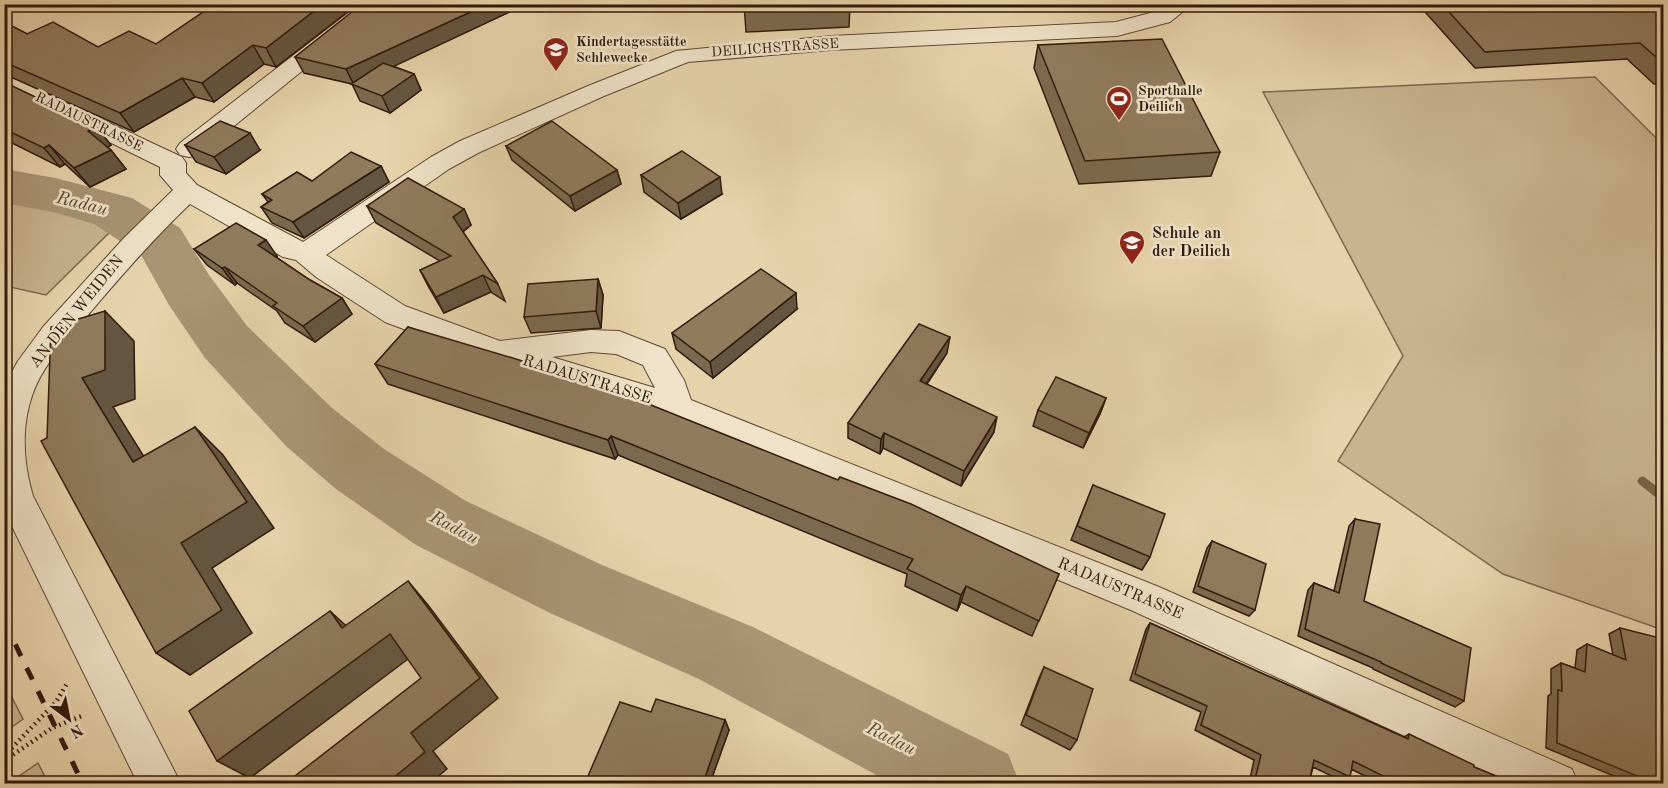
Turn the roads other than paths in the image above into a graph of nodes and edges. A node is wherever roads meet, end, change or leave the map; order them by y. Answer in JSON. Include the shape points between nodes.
{"nodes":[{"id":1,"x":375,"y":4,"type":"edge"},
{"id":2,"x":1182,"y":4,"type":"edge"},
{"id":3,"x":4,"y":81,"type":"edge"},
{"id":4,"x":173,"y":163,"type":"junction"},
{"id":5,"x":188,"y":191,"type":"junction"},
{"id":6,"x":304,"y":252,"type":"junction"},
{"id":7,"x":497,"y":352,"type":"junction"},
{"id":8,"x":678,"y":408,"type":"junction"},
{"id":9,"x":159,"y":783,"type":"edge"},
{"id":10,"x":1557,"y":783,"type":"edge"}],
"edges":[{"from":1,"to":4,"type":"street"},
{"from":2,"to":6,"type":"street","name":"DEILICHSTRASSE","via":[[1162,17],[1117,29],[831,43],[684,56],[469,147],[318,247]]},
{"from":3,"to":4,"type":"street","name":"RADAUSTRASSE"},
{"from":4,"to":5,"type":"street","via":[[173,175]]},
{"from":5,"to":6,"type":"street","name":"RADAUSTRASSE","via":[[293,250]]},
{"from":5,"to":9,"type":"street","name":"AN DEN WEIDEN","via":[[128,250],[35,360],[17,392],[9,422],[9,476],[16,498]]},
{"from":6,"to":7,"type":"street","name":"RADAUSTRASSE","via":[[395,314]]},
{"from":7,"to":8,"type":"street","name":"RADAUSTRASSE"},
{"from":7,"to":8,"type":"street","name":"RADAUSTRASSE","via":[[580,342],[619,343],[654,357]]},
{"from":8,"to":10,"type":"street","name":"RADAUSTRASSE","via":[[1146,599]]}]}
